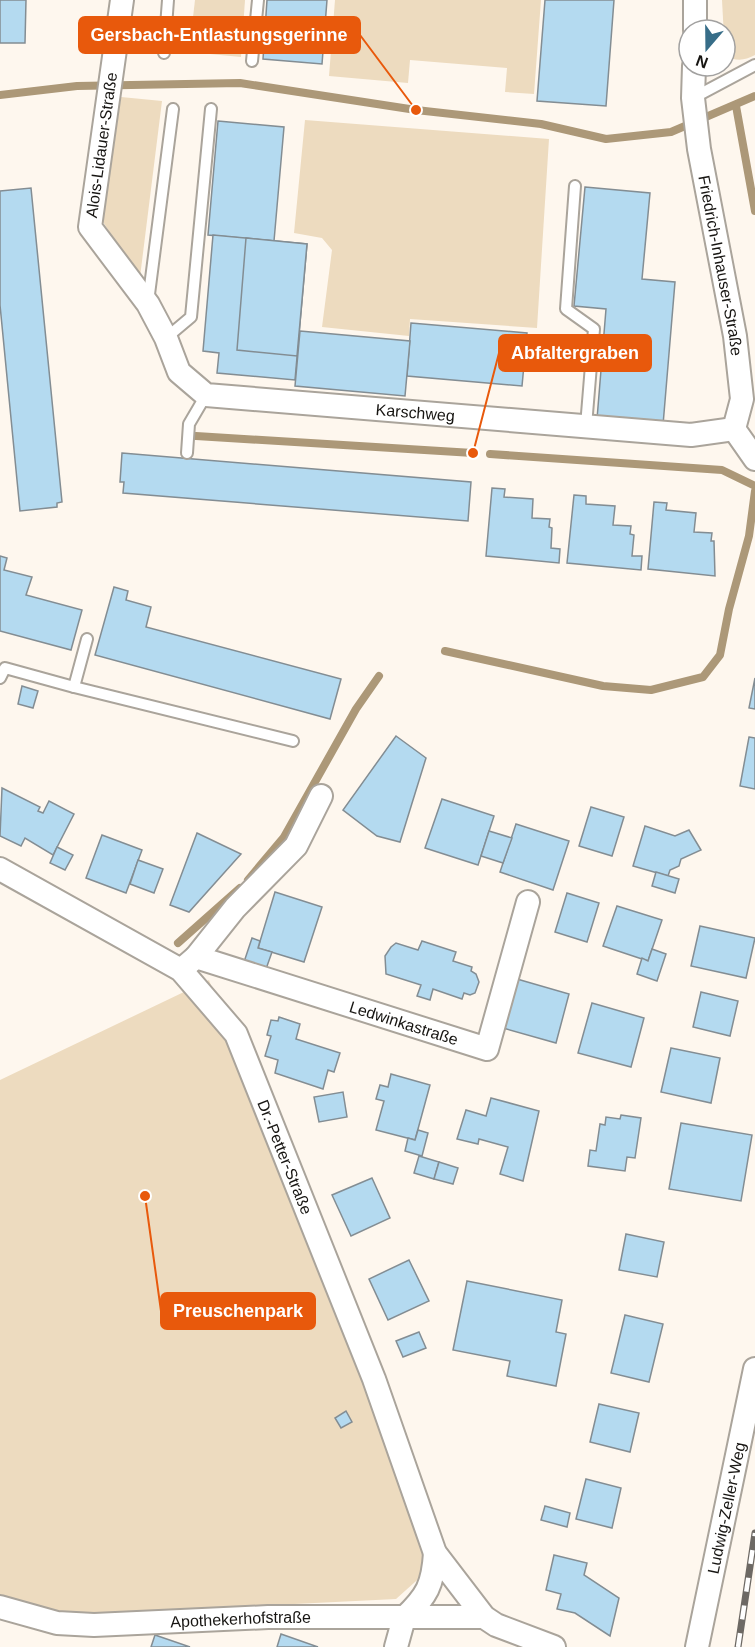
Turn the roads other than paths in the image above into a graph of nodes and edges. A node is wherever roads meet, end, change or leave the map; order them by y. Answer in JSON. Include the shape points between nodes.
{"nodes":[{"id":1,"x":122,"y":0,"type":"edge"},
{"id":2,"x":168,"y":0,"type":"edge"},
{"id":3,"x":258,"y":0,"type":"edge"},
{"id":4,"x":695,"y":0,"type":"edge"},
{"id":5,"x":695,"y":18,"type":"edge"},
{"id":6,"x":164,"y":53,"type":"dead end"},
{"id":7,"x":252,"y":61,"type":"dead end"},
{"id":8,"x":755,"y":65,"type":"edge"},
{"id":9,"x":694,"y":78,"type":"edge"},
{"id":10,"x":693,"y":98,"type":"junction"},
{"id":11,"x":173,"y":109,"type":"dead end"},
{"id":12,"x":211,"y":109,"type":"dead end"},
{"id":13,"x":575,"y":186,"type":"dead end"},
{"id":14,"x":148,"y":304,"type":"junction"},
{"id":15,"x":166,"y":338,"type":"junction"},
{"id":16,"x":206,"y":395,"type":"junction"},
{"id":17,"x":586,"y":426,"type":"junction"},
{"id":18,"x":734,"y":429,"type":"junction"},
{"id":19,"x":188,"y":453,"type":"dead end"},
{"id":20,"x":755,"y":459,"type":"edge"},
{"id":21,"x":87,"y":639,"type":"dead end"},
{"id":22,"x":0,"y":678,"type":"edge"},
{"id":23,"x":74,"y":687,"type":"junction"},
{"id":24,"x":293,"y":741,"type":"dead end"},
{"id":25,"x":321,"y":796,"type":"dead end"},
{"id":26,"x":0,"y":869,"type":"edge"},
{"id":27,"x":528,"y":902,"type":"dead end"},
{"id":28,"x":188,"y":963,"type":"junction"},
{"id":29,"x":755,"y":1369,"type":"edge"},
{"id":30,"x":435,"y":1553,"type":"junction"},
{"id":31,"x":0,"y":1607,"type":"edge"},
{"id":32,"x":484,"y":1617,"type":"junction"},
{"id":33,"x":404,"y":1618,"type":"junction"},
{"id":34,"x":396,"y":1647,"type":"edge"},
{"id":35,"x":554,"y":1647,"type":"edge"},
{"id":36,"x":697,"y":1647,"type":"edge"}],
"edges":[{"from":1,"to":14,"type":"street","name":"Alois-Lidauer-Straße","via":[[90,227]]},
{"from":2,"to":6,"type":"lane"},
{"from":3,"to":7,"type":"lane"},
{"from":4,"to":5,"type":"street"},
{"from":8,"to":10,"type":"lane"},
{"from":9,"to":10,"type":"street","name":"Friedrich-Inhauser-Straße"},
{"from":10,"to":18,"type":"street","name":"Friedrich-Inhauser-Straße","via":[[735,336],[742,399]]},
{"from":11,"to":14,"type":"lane"},
{"from":12,"to":15,"type":"lane","via":[[191,317]]},
{"from":13,"to":17,"type":"lane","via":[[566,309],[594,328]]},
{"from":14,"to":15,"type":"street","name":"Alois-Lidauer-Straße"},
{"from":15,"to":16,"type":"street","name":"Alois-Lidauer-Straße","via":[[179,372]]},
{"from":16,"to":17,"type":"street","name":"Karschweg"},
{"from":16,"to":19,"type":"lane","via":[[189,424]]},
{"from":17,"to":18,"type":"street","name":"Karschweg","via":[[691,435]]},
{"from":18,"to":20,"type":"street"},
{"from":21,"to":23,"type":"lane"},
{"from":22,"to":23,"type":"lane","via":[[5,668]]},
{"from":23,"to":24,"type":"lane"},
{"from":25,"to":28,"type":"street","via":[[296,846]]},
{"from":26,"to":28,"type":"street","name":"Dr.-Petter-Straße"},
{"from":27,"to":28,"type":"street","name":"Ledwinkastraße","via":[[487,1049]]},
{"from":28,"to":30,"type":"street","name":"Dr.-Petter-Straße","via":[[236,1034],[374,1379]]},
{"from":29,"to":36,"type":"street","name":"Ludwig-Zeller-Weg"},
{"from":30,"to":32,"type":"street","name":"Dr.-Petter-Straße"},
{"from":30,"to":33,"type":"street","name":"Dr.-Petter-Straße","via":[[433,1576],[423,1600]]},
{"from":31,"to":33,"type":"street","name":"Apothekerhofstraße","via":[[57,1623],[94,1625],[268,1617]]},
{"from":32,"to":33,"type":"street","name":"Apothekerhofstraße"},
{"from":32,"to":35,"type":"street","name":"Dr.-Petter-Straße"},
{"from":33,"to":34,"type":"street"}]}
